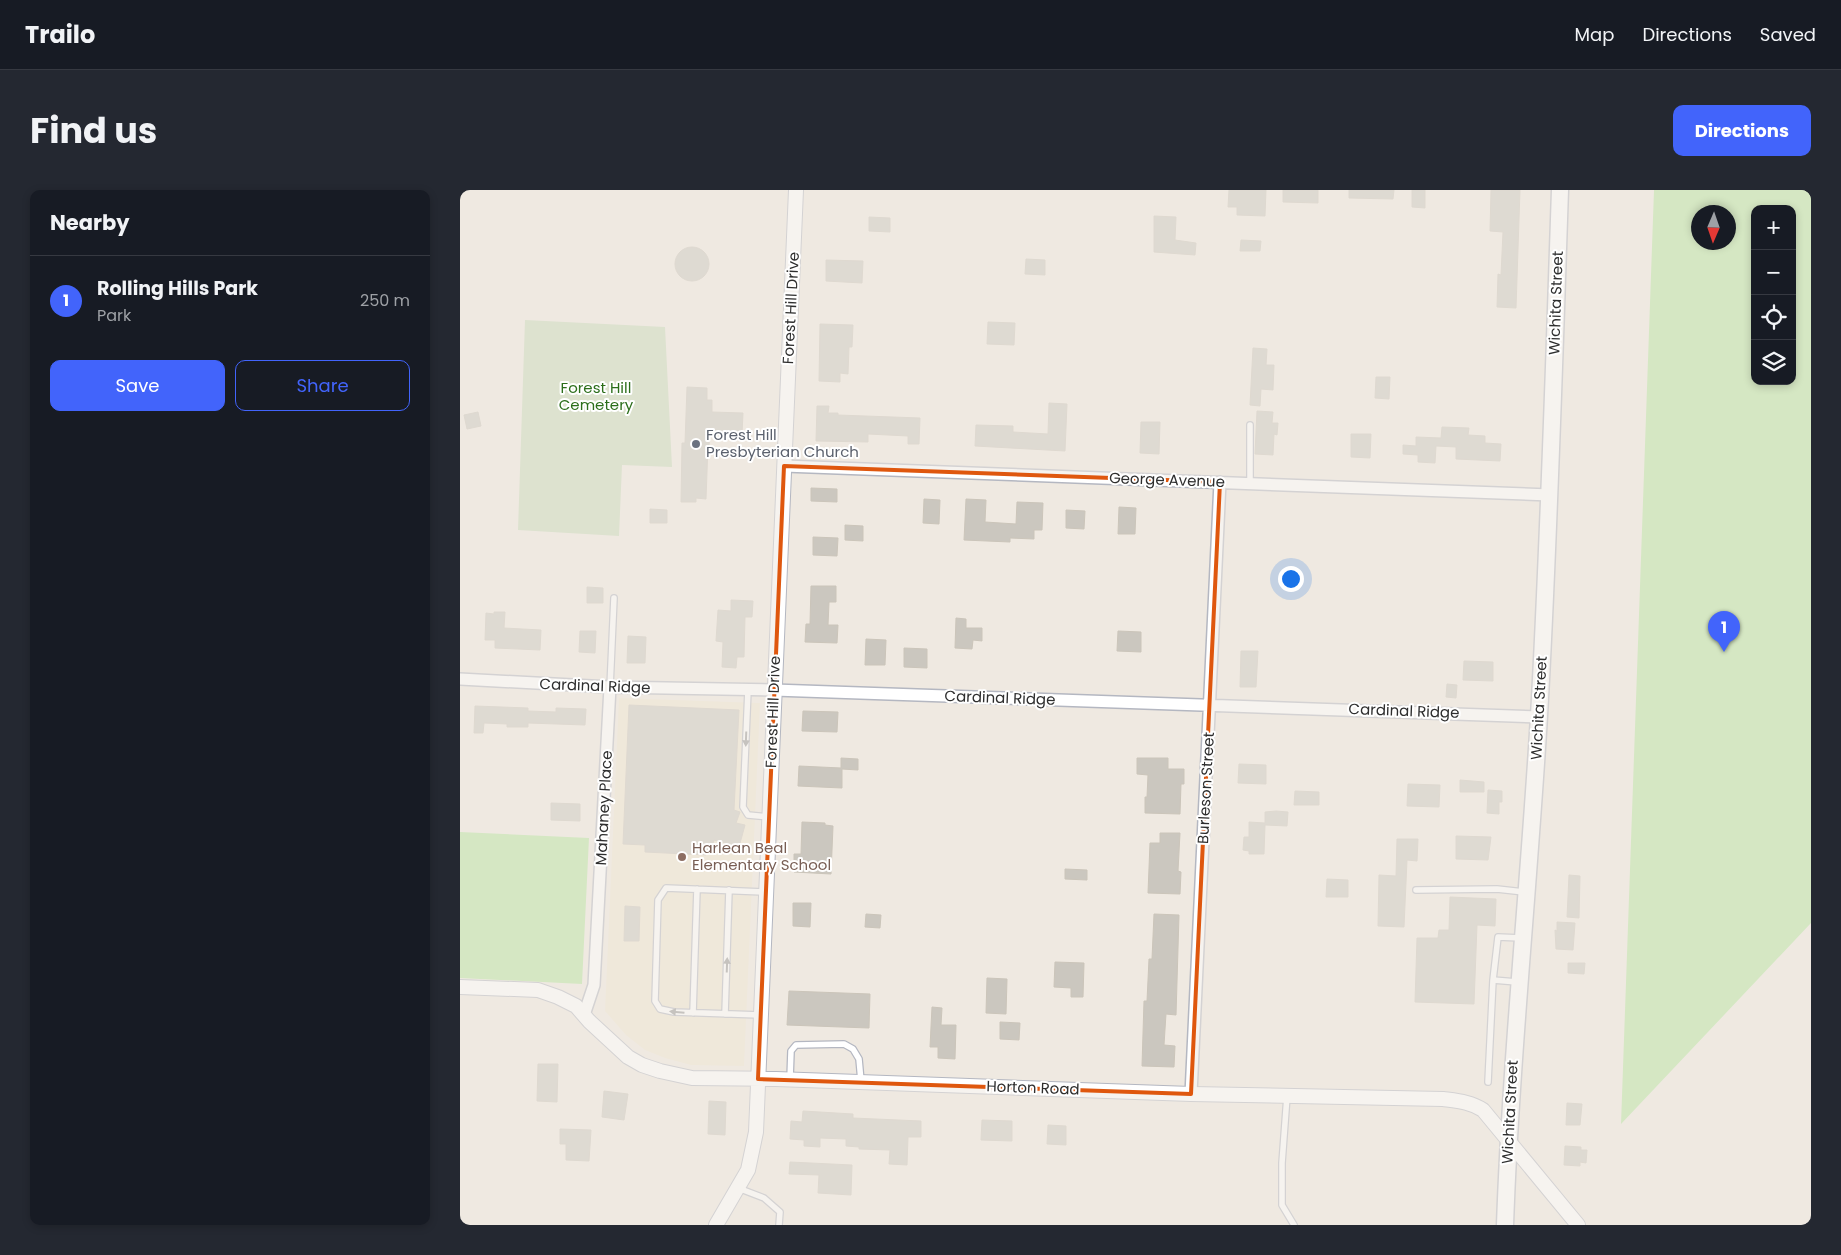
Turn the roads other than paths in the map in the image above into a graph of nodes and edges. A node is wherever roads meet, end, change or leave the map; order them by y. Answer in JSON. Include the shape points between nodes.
{"nodes":[{"id":1,"x":796,"y":190,"type":"edge"},
{"id":2,"x":1560,"y":190,"type":"edge"},
{"id":3,"x":1250,"y":425,"type":"dead end"},
{"id":4,"x":784,"y":466,"type":"junction"},
{"id":5,"x":1220,"y":482,"type":"junction"},
{"id":6,"x":1250,"y":484,"type":"junction"},
{"id":7,"x":1550,"y":495,"type":"junction"},
{"id":8,"x":614,"y":598,"type":"dead end"},
{"id":9,"x":460,"y":679,"type":"edge"},
{"id":10,"x":610,"y":687,"type":"junction"},
{"id":11,"x":748,"y":690,"type":"junction"},
{"id":12,"x":774,"y":690,"type":"junction"},
{"id":13,"x":1210,"y":704,"type":"junction"},
{"id":14,"x":1539,"y":717,"type":"junction"},
{"id":15,"x":769,"y":817,"type":"junction"},
{"id":16,"x":697,"y":889,"type":"junction"},
{"id":17,"x":730,"y":890,"type":"junction"},
{"id":18,"x":1416,"y":890,"type":"dead end"},
{"id":19,"x":766,"y":892,"type":"junction"},
{"id":20,"x":1526,"y":892,"type":"junction"},
{"id":21,"x":1522,"y":939,"type":"junction"},
{"id":22,"x":1492,"y":980,"type":"junction"},
{"id":23,"x":1519,"y":983,"type":"junction"},
{"id":24,"x":460,"y":987,"type":"edge"},
{"id":25,"x":693,"y":1013,"type":"junction"},
{"id":26,"x":725,"y":1014,"type":"junction"},
{"id":27,"x":760,"y":1015,"type":"junction"},
{"id":28,"x":584,"y":1016,"type":"junction"},
{"id":29,"x":758,"y":1079,"type":"junction"},
{"id":30,"x":790,"y":1079,"type":"junction"},
{"id":31,"x":861,"y":1082,"type":"junction"},
{"id":32,"x":1488,"y":1082,"type":"dead end"},
{"id":33,"x":1191,"y":1094,"type":"junction"},
{"id":34,"x":1287,"y":1096,"type":"junction"},
{"id":35,"x":1508,"y":1139,"type":"junction"},
{"id":36,"x":738,"y":1188,"type":"junction"},
{"id":37,"x":716,"y":1225,"type":"edge"},
{"id":38,"x":779,"y":1225,"type":"edge"},
{"id":39,"x":1294,"y":1225,"type":"edge"},
{"id":40,"x":1505,"y":1225,"type":"edge"},
{"id":41,"x":1578,"y":1225,"type":"edge"}],
"edges":[{"from":1,"to":4,"type":"street","name":"Forest Hill Drive"},
{"from":2,"to":7,"type":"main road","name":"Wichita Street"},
{"from":3,"to":6,"type":"lane"},
{"from":4,"to":5,"type":"street","name":"George Avenue"},
{"from":4,"to":12,"type":"street","name":"Forest Hill Drive"},
{"from":5,"to":6,"type":"street","name":"George Avenue"},
{"from":5,"to":13,"type":"street","name":"Burleson Street"},
{"from":6,"to":7,"type":"street","name":"George Avenue"},
{"from":7,"to":14,"type":"main road","name":"Wichita Street"},
{"from":8,"to":10,"type":"lane","name":"Mahaney Place"},
{"from":9,"to":10,"type":"street","name":"Cardinal Ridge"},
{"from":10,"to":11,"type":"street","name":"Cardinal Ridge"},
{"from":10,"to":28,"type":"street","name":"Mahaney Place","via":[[594,985]]},
{"from":11,"to":12,"type":"street","name":"Cardinal Ridge"},
{"from":11,"to":15,"type":"lane","one_way":true,"via":[[743,807],[748,815]]},
{"from":12,"to":13,"type":"street","name":"Cardinal Ridge"},
{"from":12,"to":15,"type":"street","name":"Forest Hill Drive"},
{"from":13,"to":14,"type":"street","name":"Cardinal Ridge"},
{"from":13,"to":33,"type":"street","name":"Burleson Street"},
{"from":14,"to":20,"type":"main road","name":"Wichita Street"},
{"from":15,"to":19,"type":"street","name":"Forest Hill Drive"},
{"from":16,"to":17,"type":"lane"},
{"from":16,"to":25,"type":"lane"},
{"from":25,"to":16,"type":"lane","one_way":true,"via":[[660,1009],[654,1001],[658,900],[666,888]]},
{"from":17,"to":19,"type":"lane"},
{"from":26,"to":17,"type":"lane","one_way":true},
{"from":18,"to":20,"type":"lane"},
{"from":19,"to":27,"type":"street","name":"Forest Hill Drive"},
{"from":20,"to":21,"type":"main road","name":"Wichita Street"},
{"from":21,"to":22,"type":"lane","via":[[1498,937]]},
{"from":21,"to":23,"type":"main road","name":"Wichita Street"},
{"from":22,"to":23,"type":"lane"},
{"from":22,"to":32,"type":"lane"},
{"from":23,"to":35,"type":"main road","name":"Wichita Street"},
{"from":24,"to":28,"type":"street","name":"Horton Road","via":[[538,990],[576,1006]]},
{"from":25,"to":26,"type":"lane"},
{"from":26,"to":27,"type":"lane"},
{"from":27,"to":29,"type":"street","name":"Forest Hill Drive"},
{"from":28,"to":29,"type":"street","name":"Horton Road","via":[[628,1057],[660,1071],[692,1078]]},
{"from":29,"to":30,"type":"street","name":"Horton Road"},
{"from":29,"to":36,"type":"street","name":"Forest Hill Drive","via":[[754,1140],[748,1170]]},
{"from":30,"to":31,"type":"street","name":"Horton Road"},
{"from":30,"to":31,"type":"lane","via":[[791,1051],[796,1045],[844,1044],[853,1049],[859,1059]]},
{"from":31,"to":33,"type":"street","name":"Horton Road"},
{"from":33,"to":34,"type":"street","name":"Horton Road"},
{"from":34,"to":35,"type":"street","name":"Horton Road","via":[[1443,1099],[1475,1104]]},
{"from":34,"to":39,"type":"lane","via":[[1282,1205]]},
{"from":35,"to":40,"type":"main road","name":"Wichita Street"},
{"from":35,"to":41,"type":"street","name":"Horton Road"},
{"from":36,"to":37,"type":"street","name":"Forest Hill Drive"},
{"from":36,"to":38,"type":"lane","via":[[764,1198],[780,1212]]}]}
